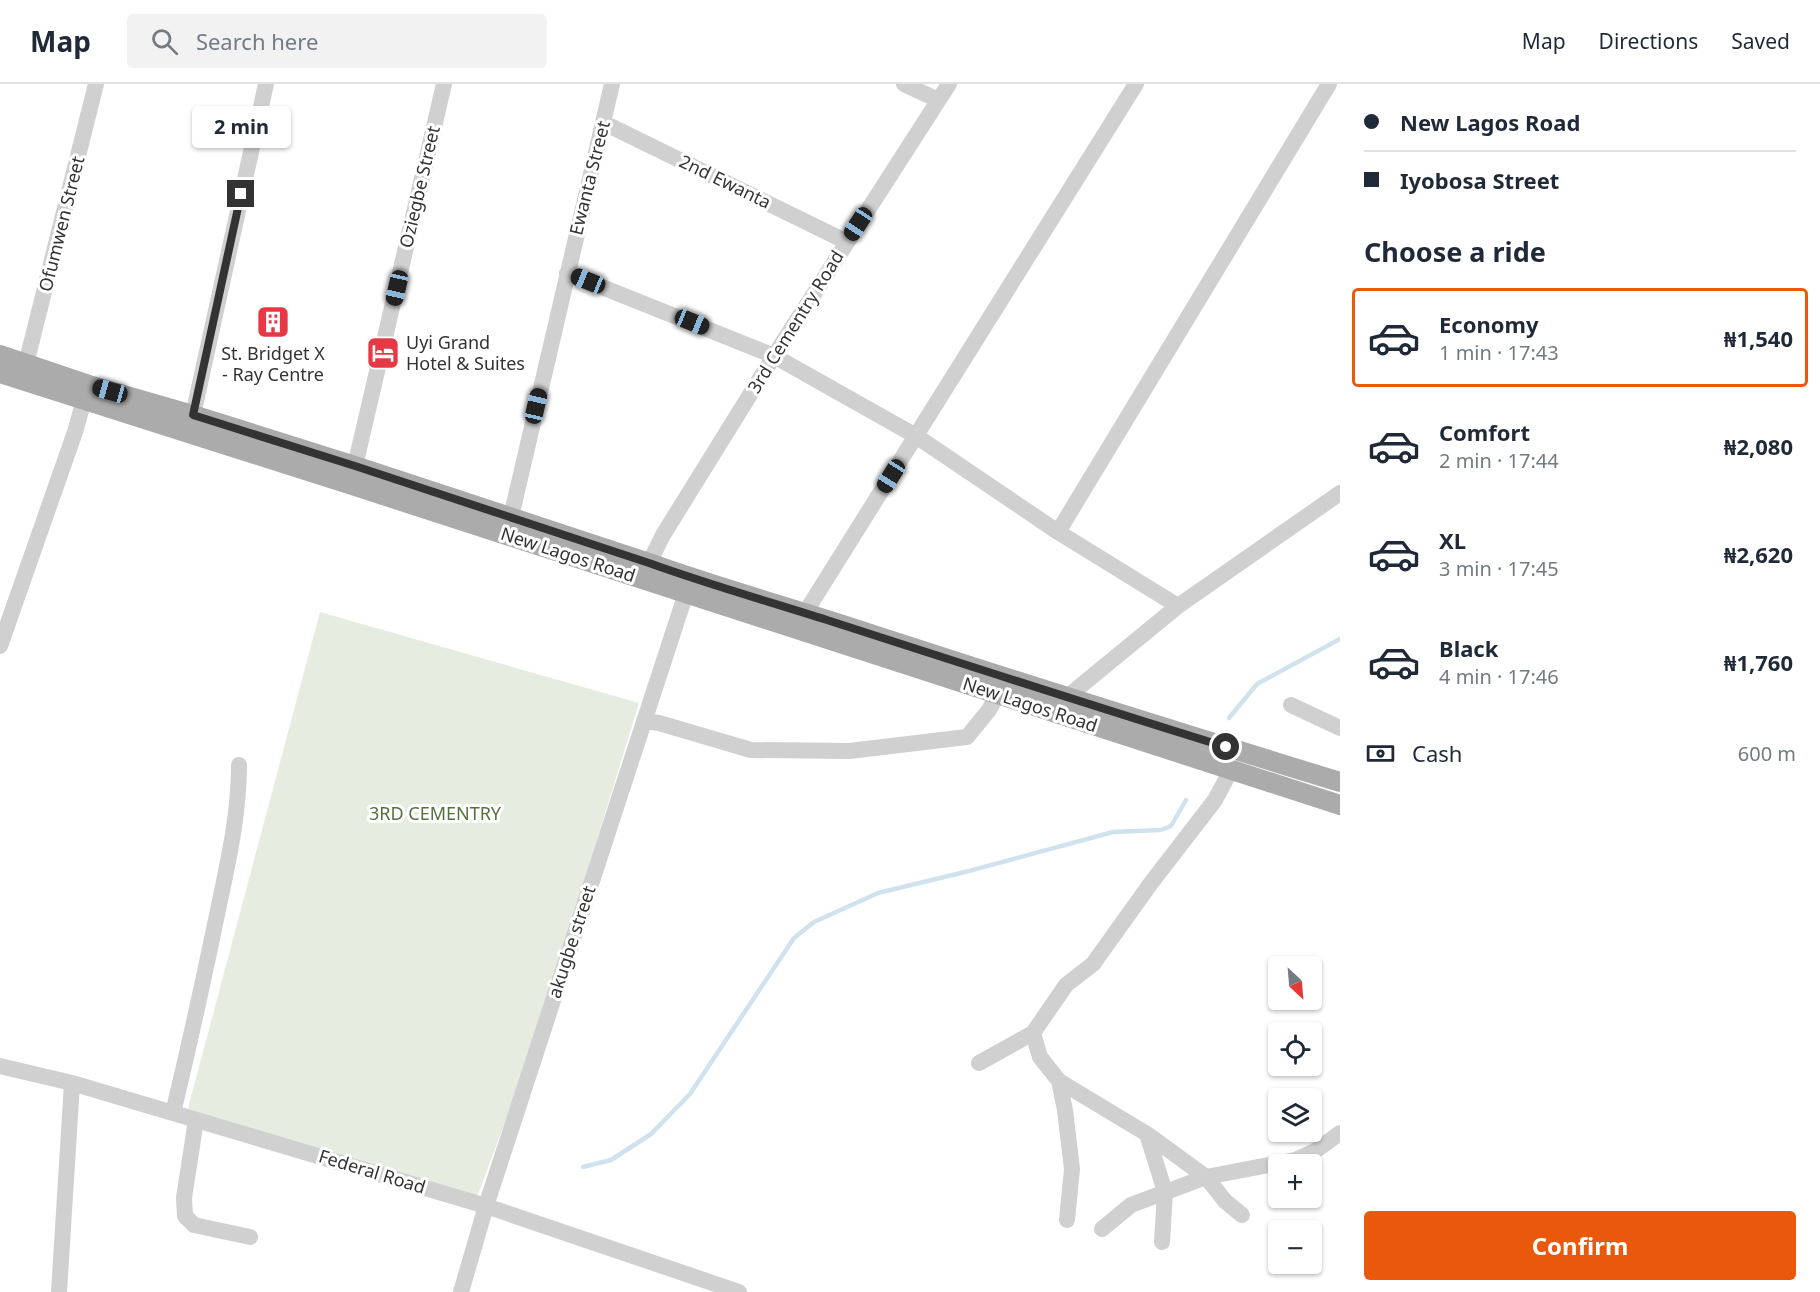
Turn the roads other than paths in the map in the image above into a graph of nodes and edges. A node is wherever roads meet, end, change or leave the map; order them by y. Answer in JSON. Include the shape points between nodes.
{"nodes":[{"id":1,"x":96,"y":84,"type":"edge"},
{"id":2,"x":266,"y":84,"type":"edge"},
{"id":3,"x":444,"y":84,"type":"edge"},
{"id":4,"x":612,"y":84,"type":"edge"},
{"id":5,"x":904,"y":84,"type":"edge"},
{"id":6,"x":949,"y":84,"type":"edge"},
{"id":7,"x":1136,"y":84,"type":"edge"},
{"id":8,"x":1329,"y":84,"type":"edge"},
{"id":9,"x":938,"y":100,"type":"junction"},
{"id":10,"x":604,"y":123,"type":"junction"},
{"id":11,"x":847,"y":242,"type":"junction"},
{"id":12,"x":567,"y":273,"type":"junction"},
{"id":13,"x":0,"y":355,"type":"edge"},
{"id":14,"x":774,"y":356,"type":"junction"},
{"id":15,"x":27,"y":364,"type":"junction"},
{"id":16,"x":0,"y":373,"type":"edge"},
{"id":17,"x":84,"y":400,"type":"junction"},
{"id":18,"x":193,"y":415,"type":"junction"},
{"id":19,"x":916,"y":436,"type":"junction"},
{"id":20,"x":355,"y":466,"type":"junction"},
{"id":21,"x":1340,"y":493,"type":"edge"},
{"id":22,"x":511,"y":517,"type":"junction"},
{"id":23,"x":1058,"y":532,"type":"junction"},
{"id":24,"x":649,"y":563,"type":"junction"},
{"id":25,"x":686,"y":593,"type":"junction"},
{"id":26,"x":1178,"y":606,"type":"junction"},
{"id":27,"x":805,"y":613,"type":"junction"},
{"id":28,"x":0,"y":646,"type":"edge"},
{"id":29,"x":997,"y":695,"type":"junction"},
{"id":30,"x":1067,"y":697,"type":"junction"},
{"id":31,"x":1291,"y":705,"type":"dead end"},
{"id":32,"x":644,"y":722,"type":"junction"},
{"id":33,"x":1340,"y":728,"type":"edge"},
{"id":34,"x":239,"y":765,"type":"dead end"},
{"id":35,"x":1231,"y":770,"type":"junction"},
{"id":36,"x":1340,"y":782,"type":"edge"},
{"id":37,"x":1340,"y":805,"type":"edge"},
{"id":38,"x":1033,"y":1033,"type":"junction"},
{"id":39,"x":979,"y":1063,"type":"dead end"},
{"id":40,"x":0,"y":1066,"type":"edge"},
{"id":41,"x":1059,"y":1081,"type":"junction"},
{"id":42,"x":72,"y":1083,"type":"junction"},
{"id":43,"x":173,"y":1113,"type":"junction"},
{"id":44,"x":196,"y":1120,"type":"junction"},
{"id":45,"x":1340,"y":1133,"type":"edge"},
{"id":46,"x":1147,"y":1134,"type":"junction"},
{"id":47,"x":1206,"y":1177,"type":"junction"},
{"id":48,"x":1165,"y":1192,"type":"junction"},
{"id":49,"x":486,"y":1206,"type":"junction"},
{"id":50,"x":1242,"y":1215,"type":"dead end"},
{"id":51,"x":1067,"y":1220,"type":"dead end"},
{"id":52,"x":1102,"y":1229,"type":"dead end"},
{"id":53,"x":250,"y":1238,"type":"dead end"},
{"id":54,"x":1162,"y":1242,"type":"dead end"},
{"id":55,"x":59,"y":1292,"type":"edge"},
{"id":56,"x":461,"y":1292,"type":"edge"},
{"id":57,"x":739,"y":1292,"type":"edge"}],
"edges":[{"from":1,"to":15,"type":"street","name":"Ofumwen Street"},
{"from":2,"to":18,"type":"street"},
{"from":3,"to":20,"type":"street","name":"Oziegbe Street"},
{"from":4,"to":10,"type":"street","name":"Ewanta Street"},
{"from":5,"to":9,"type":"street"},
{"from":6,"to":9,"type":"street","name":"3rd Cementry Road"},
{"from":7,"to":19,"type":"street"},
{"from":8,"to":23,"type":"street"},
{"from":9,"to":11,"type":"street","name":"3rd Cementry Road"},
{"from":10,"to":11,"type":"street","name":"2nd Ewanta"},
{"from":10,"to":12,"type":"street","name":"Ewanta Street"},
{"from":11,"to":14,"type":"street","name":"3rd Cementry Road"},
{"from":12,"to":14,"type":"street"},
{"from":12,"to":22,"type":"street","name":"Ewanta Street"},
{"from":13,"to":15,"type":"main road","name":"New Lagos Road"},
{"from":14,"to":19,"type":"street"},
{"from":14,"to":24,"type":"street","name":"3rd Cementry Road"},
{"from":15,"to":18,"type":"main road","name":"New Lagos Road"},
{"from":16,"to":17,"type":"main road","name":"New Lagos Road"},
{"from":17,"to":25,"type":"main road","name":"New Lagos Road"},
{"from":17,"to":28,"type":"street"},
{"from":18,"to":20,"type":"main road","name":"New Lagos Road"},
{"from":19,"to":23,"type":"street"},
{"from":19,"to":27,"type":"street"},
{"from":20,"to":22,"type":"main road","name":"New Lagos Road"},
{"from":21,"to":26,"type":"street"},
{"from":22,"to":24,"type":"main road","name":"New Lagos Road"},
{"from":23,"to":26,"type":"street"},
{"from":24,"to":27,"type":"main road","name":"New Lagos Road"},
{"from":25,"to":29,"type":"main road","name":"New Lagos Road"},
{"from":25,"to":32,"type":"street","name":"akugbe street"},
{"from":26,"to":30,"type":"street"},
{"from":27,"to":30,"type":"main road","name":"New Lagos Road"},
{"from":29,"to":32,"type":"street","via":[[967,736],[849,751],[751,750]]},
{"from":29,"to":35,"type":"main road","name":"New Lagos Road"},
{"from":30,"to":36,"type":"main road","name":"New Lagos Road"},
{"from":31,"to":33,"type":"street"},
{"from":32,"to":49,"type":"street","name":"akugbe street"},
{"from":34,"to":43,"type":"street","via":[[239,796],[231,845]]},
{"from":35,"to":37,"type":"main road","name":"New Lagos Road"},
{"from":35,"to":38,"type":"street","via":[[1215,800],[1092,964],[1065,985]]},
{"from":38,"to":39,"type":"street"},
{"from":38,"to":41,"type":"street","via":[[1040,1057]]},
{"from":40,"to":42,"type":"street","name":"Federal Road"},
{"from":41,"to":46,"type":"street"},
{"from":41,"to":51,"type":"street","via":[[1072,1169]]},
{"from":42,"to":43,"type":"street","name":"Federal Road"},
{"from":42,"to":55,"type":"street"},
{"from":43,"to":44,"type":"street","name":"Federal Road"},
{"from":44,"to":49,"type":"street","name":"Federal Road"},
{"from":44,"to":53,"type":"street","via":[[184,1198],[185,1216],[194,1225]]},
{"from":45,"to":47,"type":"street","via":[[1295,1160]]},
{"from":46,"to":47,"type":"street"},
{"from":46,"to":48,"type":"street"},
{"from":47,"to":48,"type":"street"},
{"from":47,"to":50,"type":"street"},
{"from":48,"to":52,"type":"street","via":[[1131,1205]]},
{"from":48,"to":54,"type":"street"},
{"from":49,"to":56,"type":"street","name":"akugbe street"},
{"from":49,"to":57,"type":"street","name":"Federal Road"}]}
